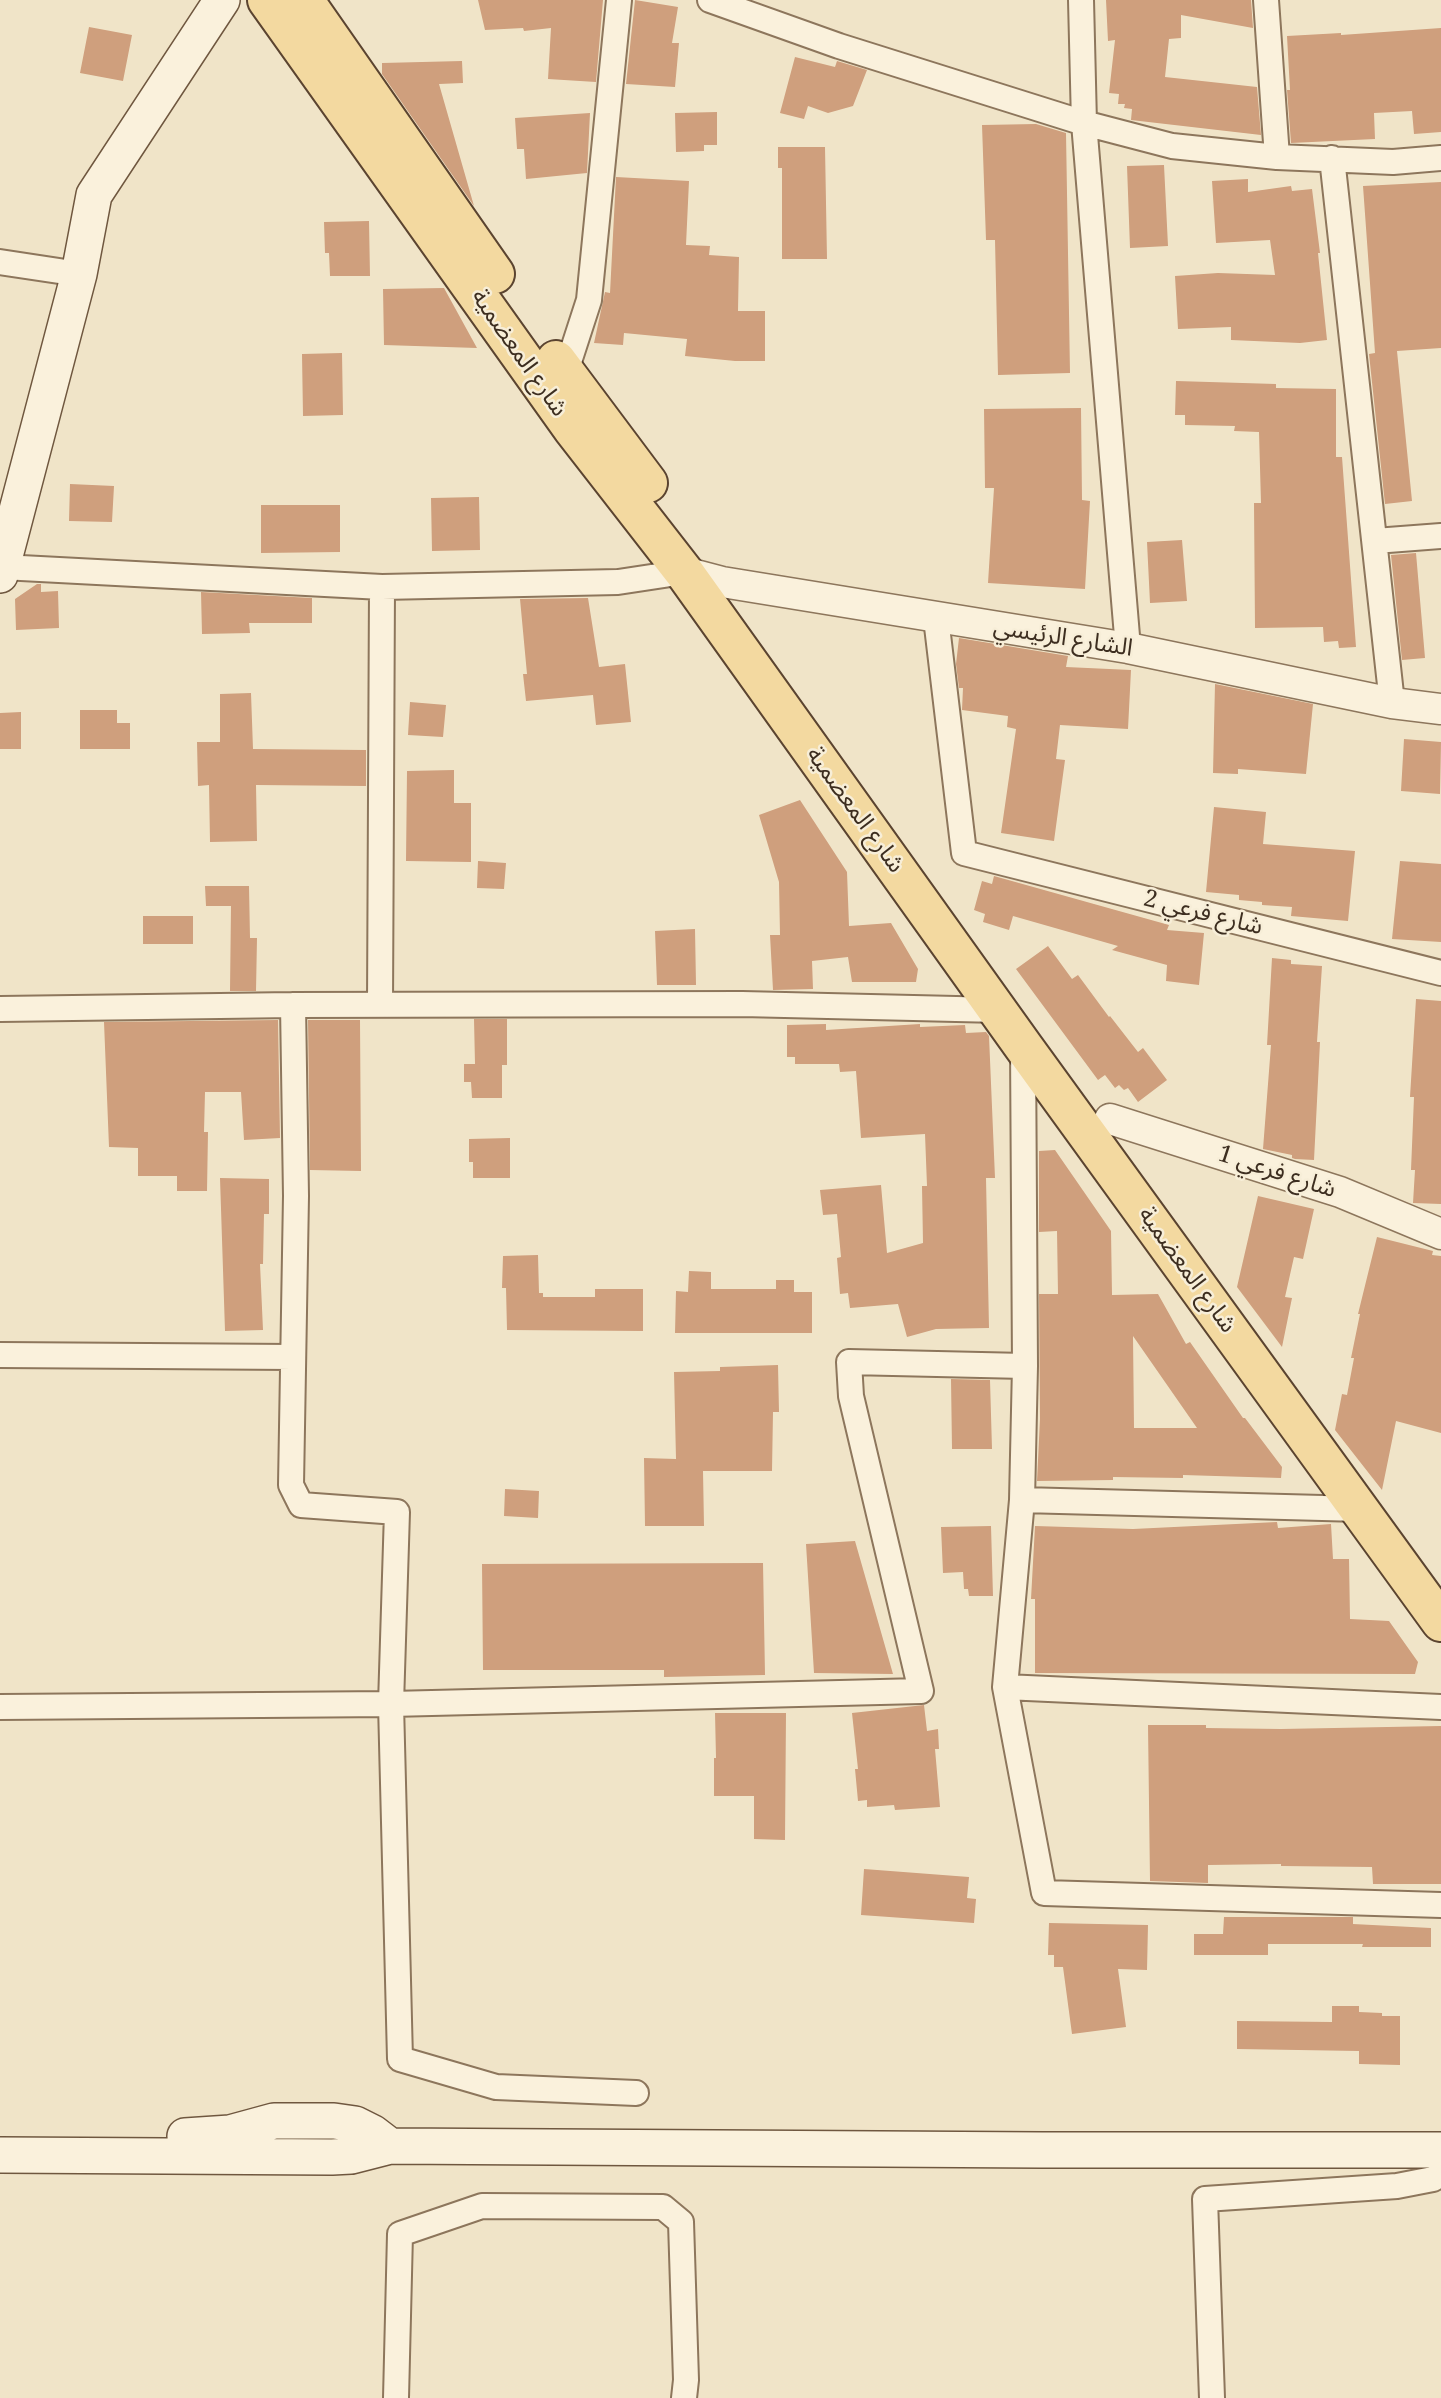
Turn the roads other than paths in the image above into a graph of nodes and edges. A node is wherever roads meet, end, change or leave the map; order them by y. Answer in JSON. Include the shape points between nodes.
{"nodes":[{"id":1,"x":222,"y":0,"type":"edge"},
{"id":2,"x":267,"y":0,"type":"edge"},
{"id":3,"x":303,"y":0,"type":"edge"},
{"id":4,"x":619,"y":0,"type":"edge"},
{"id":5,"x":710,"y":0,"type":"edge"},
{"id":6,"x":1082,"y":0,"type":"edge"},
{"id":7,"x":1266,"y":0,"type":"edge"},
{"id":8,"x":1084,"y":123,"type":"junction"},
{"id":9,"x":1277,"y":157,"type":"junction"},
{"id":10,"x":1332,"y":158,"type":"junction"},
{"id":11,"x":1441,"y":158,"type":"edge"},
{"id":12,"x":0,"y":262,"type":"edge"},
{"id":13,"x":79,"y":274,"type":"junction"},
{"id":14,"x":565,"y":374,"type":"junction"},
{"id":15,"x":583,"y":419,"type":"junction"},
{"id":16,"x":1441,"y":536,"type":"edge"},
{"id":17,"x":1375,"y":541,"type":"junction"},
{"id":18,"x":1,"y":571,"type":"edge"},
{"id":19,"x":684,"y":572,"type":"junction"},
{"id":20,"x":722,"y":582,"type":"junction"},
{"id":21,"x":382,"y":587,"type":"junction"},
{"id":22,"x":936,"y":618,"type":"junction"},
{"id":23,"x":1128,"y":648,"type":"junction"},
{"id":24,"x":1392,"y":703,"type":"junction"},
{"id":25,"x":1441,"y":709,"type":"edge"},
{"id":26,"x":1441,"y":973,"type":"edge"},
{"id":27,"x":293,"y":1005,"type":"junction"},
{"id":28,"x":380,"y":1005,"type":"junction"},
{"id":29,"x":0,"y":1009,"type":"edge"},
{"id":30,"x":999,"y":1010,"type":"junction"},
{"id":31,"x":1023,"y":1046,"type":"junction"},
{"id":32,"x":1110,"y":1119,"type":"junction"},
{"id":33,"x":1441,"y":1234,"type":"edge"},
{"id":34,"x":0,"y":1354,"type":"edge"},
{"id":35,"x":293,"y":1357,"type":"junction"},
{"id":36,"x":1024,"y":1366,"type":"junction"},
{"id":37,"x":1022,"y":1500,"type":"junction"},
{"id":38,"x":1360,"y":1509,"type":"junction"},
{"id":39,"x":1441,"y":1585,"type":"edge"},
{"id":40,"x":1441,"y":1622,"type":"edge"},
{"id":41,"x":1005,"y":1686,"type":"junction"},
{"id":42,"x":391,"y":1704,"type":"junction"},
{"id":43,"x":0,"y":1707,"type":"edge"},
{"id":44,"x":1441,"y":1707,"type":"edge"},
{"id":45,"x":1441,"y":1905,"type":"edge"},
{"id":46,"x":636,"y":2093,"type":"dead end"},
{"id":47,"x":0,"y":2134,"type":"edge"},
{"id":48,"x":390,"y":2146,"type":"junction"},
{"id":49,"x":1441,"y":2150,"type":"edge"},
{"id":50,"x":0,"y":2155,"type":"edge"},
{"id":51,"x":1441,"y":2174,"type":"edge"},
{"id":52,"x":396,"y":2398,"type":"edge"},
{"id":53,"x":684,"y":2398,"type":"edge"},
{"id":54,"x":1212,"y":2398,"type":"edge"}],
"edges":[{"from":1,"to":13,"type":"main road","via":[[94,195]]},
{"from":2,"to":15,"type":"main road","name":"شارع المعضمية"},
{"from":3,"to":14,"type":"main road","name":"شارع المعضمية"},
{"from":4,"to":14,"type":"street","via":[[589,300]]},
{"from":5,"to":8,"type":"street"},
{"from":6,"to":8,"type":"street"},
{"from":7,"to":9,"type":"street"},
{"from":8,"to":9,"type":"street","via":[[1172,146]]},
{"from":8,"to":23,"type":"street"},
{"from":9,"to":10,"type":"street"},
{"from":10,"to":11,"type":"street","via":[[1393,162]]},
{"from":10,"to":17,"type":"street"},
{"from":12,"to":13,"type":"street"},
{"from":13,"to":18,"type":"main road"},
{"from":14,"to":15,"type":"main road","name":"شارع المعضمية"},
{"from":15,"to":19,"type":"main road","name":"شارع المعضمية"},
{"from":15,"to":20,"type":"main road","name":"شارع المعضمية"},
{"from":16,"to":17,"type":"street"},
{"from":17,"to":24,"type":"street"},
{"from":18,"to":21,"type":"street"},
{"from":19,"to":20,"type":"street","name":"الشارع الرئيسي"},
{"from":19,"to":21,"type":"street","via":[[618,582]]},
{"from":19,"to":30,"type":"main road","name":"شارع المعضمية"},
{"from":20,"to":22,"type":"street","name":"الشارع الرئيسي"},
{"from":20,"to":32,"type":"main road","name":"شارع المعضمية","via":[[923,869]]},
{"from":21,"to":28,"type":"street"},
{"from":22,"to":23,"type":"street","name":"الشارع الرئيسي"},
{"from":22,"to":26,"type":"street","name":"شارع فرعي 2","via":[[964,853]]},
{"from":23,"to":24,"type":"street","name":"الشارع الرئيسي"},
{"from":24,"to":25,"type":"street","name":"الشارع الرئيسي"},
{"from":27,"to":28,"type":"street"},
{"from":27,"to":29,"type":"street"},
{"from":27,"to":35,"type":"street"},
{"from":28,"to":30,"type":"street","via":[[742,1004]]},
{"from":30,"to":31,"type":"main road","name":"شارع المعضمية"},
{"from":31,"to":36,"type":"street"},
{"from":31,"to":38,"type":"main road","name":"شارع المعضمية"},
{"from":32,"to":33,"type":"street","name":"شارع فرعي 1","via":[[1340,1192]]},
{"from":32,"to":39,"type":"main road","name":"شارع المعضمية"},
{"from":34,"to":35,"type":"street"},
{"from":35,"to":42,"type":"street","via":[[292,1485],[300,1505],[397,1512]]},
{"from":36,"to":37,"type":"street"},
{"from":36,"to":42,"type":"street","via":[[849,1362],[851,1396],[921,1691]]},
{"from":37,"to":38,"type":"street"},
{"from":37,"to":41,"type":"street"},
{"from":38,"to":40,"type":"main road","name":"شارع المعضمية"},
{"from":41,"to":44,"type":"street"},
{"from":41,"to":45,"type":"street","via":[[1044,1893]]},
{"from":42,"to":43,"type":"street"},
{"from":42,"to":46,"type":"street","via":[[400,2059],[496,2087]]},
{"from":47,"to":48,"type":"main road","via":[[204,2136],[274,2121],[334,2121],[355,2124]]},
{"from":48,"to":49,"type":"main road"},
{"from":48,"to":50,"type":"main road","via":[[332,2157]]},
{"from":51,"to":54,"type":"street","via":[[1397,2186],[1205,2199]]},
{"from":52,"to":53,"type":"street","via":[[400,2234],[482,2206],[663,2207],[681,2222]]}]}
